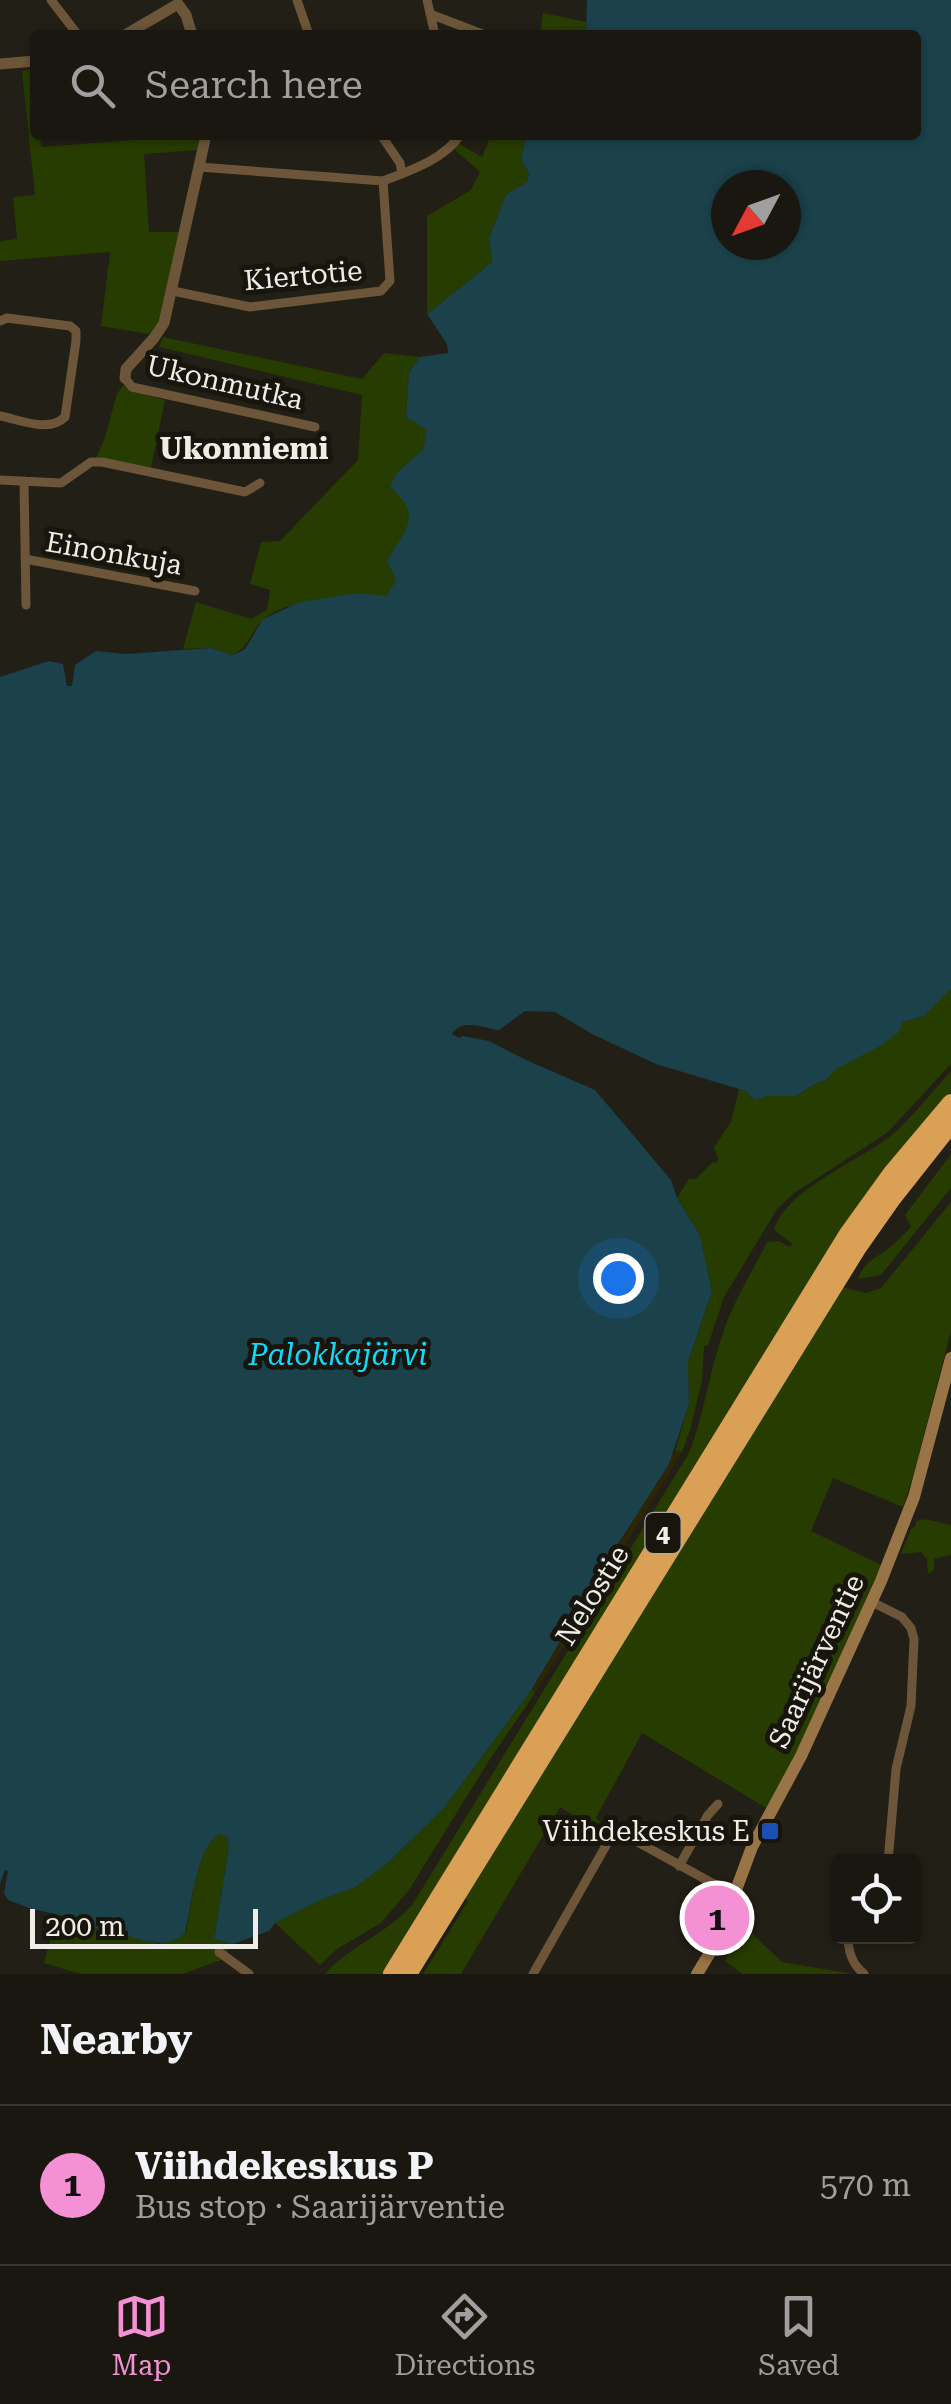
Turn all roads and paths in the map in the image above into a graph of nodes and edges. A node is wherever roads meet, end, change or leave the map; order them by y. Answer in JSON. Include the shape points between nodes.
{"nodes":[{"id":1,"x":51,"y":0,"type":"edge"},
{"id":2,"x":297,"y":0,"type":"edge"},
{"id":3,"x":427,"y":0,"type":"edge"},
{"id":4,"x":178,"y":1,"type":"edge"},
{"id":5,"x":430,"y":14,"type":"junction"},
{"id":6,"x":74,"y":30,"type":"edge"},
{"id":7,"x":134,"y":30,"type":"edge"},
{"id":8,"x":190,"y":30,"type":"edge"},
{"id":9,"x":308,"y":30,"type":"edge"},
{"id":10,"x":434,"y":30,"type":"edge"},
{"id":11,"x":472,"y":30,"type":"edge"},
{"id":12,"x":30,"y":61,"type":"edge"},
{"id":13,"x":0,"y":64,"type":"edge"},
{"id":14,"x":205,"y":140,"type":"edge"},
{"id":15,"x":384,"y":140,"type":"edge"},
{"id":16,"x":457,"y":140,"type":"edge"},
{"id":17,"x":199,"y":167,"type":"junction"},
{"id":18,"x":402,"y":174,"type":"junction"},
{"id":19,"x":383,"y":181,"type":"junction"},
{"id":20,"x":172,"y":292,"type":"junction"},
{"id":21,"x":0,"y":322,"type":"edge"},
{"id":22,"x":125,"y":378,"type":"joint"},
{"id":23,"x":0,"y":416,"type":"edge"},
{"id":24,"x":316,"y":427,"type":"dead end"},
{"id":25,"x":0,"y":480,"type":"edge"},
{"id":26,"x":24,"y":482,"type":"junction"},
{"id":27,"x":260,"y":484,"type":"dead end"},
{"id":28,"x":25,"y":559,"type":"junction"},
{"id":29,"x":195,"y":590,"type":"dead end"},
{"id":30,"x":26,"y":605,"type":"dead end"},
{"id":31,"x":951,"y":1103,"type":"edge"},
{"id":32,"x":951,"y":1124,"type":"edge"},
{"id":33,"x":951,"y":1358,"type":"edge"},
{"id":34,"x":872,"y":1602,"type":"junction"},
{"id":35,"x":718,"y":1804,"type":"dead end"},
{"id":36,"x":889,"y":1854,"type":"edge"},
{"id":37,"x":679,"y":1866,"type":"junction"},
{"id":38,"x":734,"y":1896,"type":"junction"},
{"id":39,"x":849,"y":1944,"type":"edge"},
{"id":40,"x":220,"y":1952,"type":"dead end"},
{"id":41,"x":250,"y":1974,"type":"edge"},
{"id":42,"x":392,"y":1974,"type":"edge"},
{"id":43,"x":408,"y":1974,"type":"edge"},
{"id":44,"x":533,"y":1974,"type":"edge"},
{"id":45,"x":697,"y":1974,"type":"edge"},
{"id":46,"x":864,"y":1974,"type":"edge"}],
"edges":[{"from":1,"to":6,"type":"street"},
{"from":2,"to":9,"type":"street"},
{"from":3,"to":5,"type":"street"},
{"from":4,"to":7,"type":"street"},
{"from":4,"to":8,"type":"street"},
{"from":5,"to":10,"type":"street"},
{"from":5,"to":11,"type":"street"},
{"from":12,"to":13,"type":"street"},
{"from":14,"to":17,"type":"street"},
{"from":15,"to":18,"type":"street"},
{"from":16,"to":18,"type":"street"},
{"from":17,"to":19,"type":"street"},
{"from":17,"to":20,"type":"street"},
{"from":18,"to":19,"type":"street"},
{"from":19,"to":20,"type":"street","name":"Kiertotie","via":[[390,281],[382,291],[250,307]]},
{"from":20,"to":22,"type":"street","via":[[164,323]]},
{"from":21,"to":23,"type":"street","via":[[76,331],[59,423]]},
{"from":22,"to":24,"type":"street","name":"Ukonmutka","via":[[132,387]]},
{"from":25,"to":26,"type":"street"},
{"from":26,"to":27,"type":"street","via":[[61,482],[102,462],[245,492]]},
{"from":26,"to":28,"type":"street"},
{"from":28,"to":29,"type":"street","name":"Einonkuja"},
{"from":28,"to":30,"type":"street"},
{"from":31,"to":42,"type":"highway","name":"Nelostie","number":"4","via":[[848,1234]]},
{"from":32,"to":43,"type":"highway","name":"Nelostie","number":"4","via":[[849,1260]]},
{"from":33,"to":34,"type":"main road","name":"Saarijärventie","via":[[914,1497]]},
{"from":34,"to":36,"type":"street","via":[[902,1617],[914,1639]]},
{"from":34,"to":38,"type":"main road","name":"Saarijärventie"},
{"from":35,"to":37,"type":"street"},
{"from":37,"to":38,"type":"street"},
{"from":37,"to":44,"type":"street","via":[[616,1833]]},
{"from":38,"to":45,"type":"main road","name":"Saarijärventie"},
{"from":39,"to":46,"type":"street"},
{"from":40,"to":41,"type":"street"}]}
